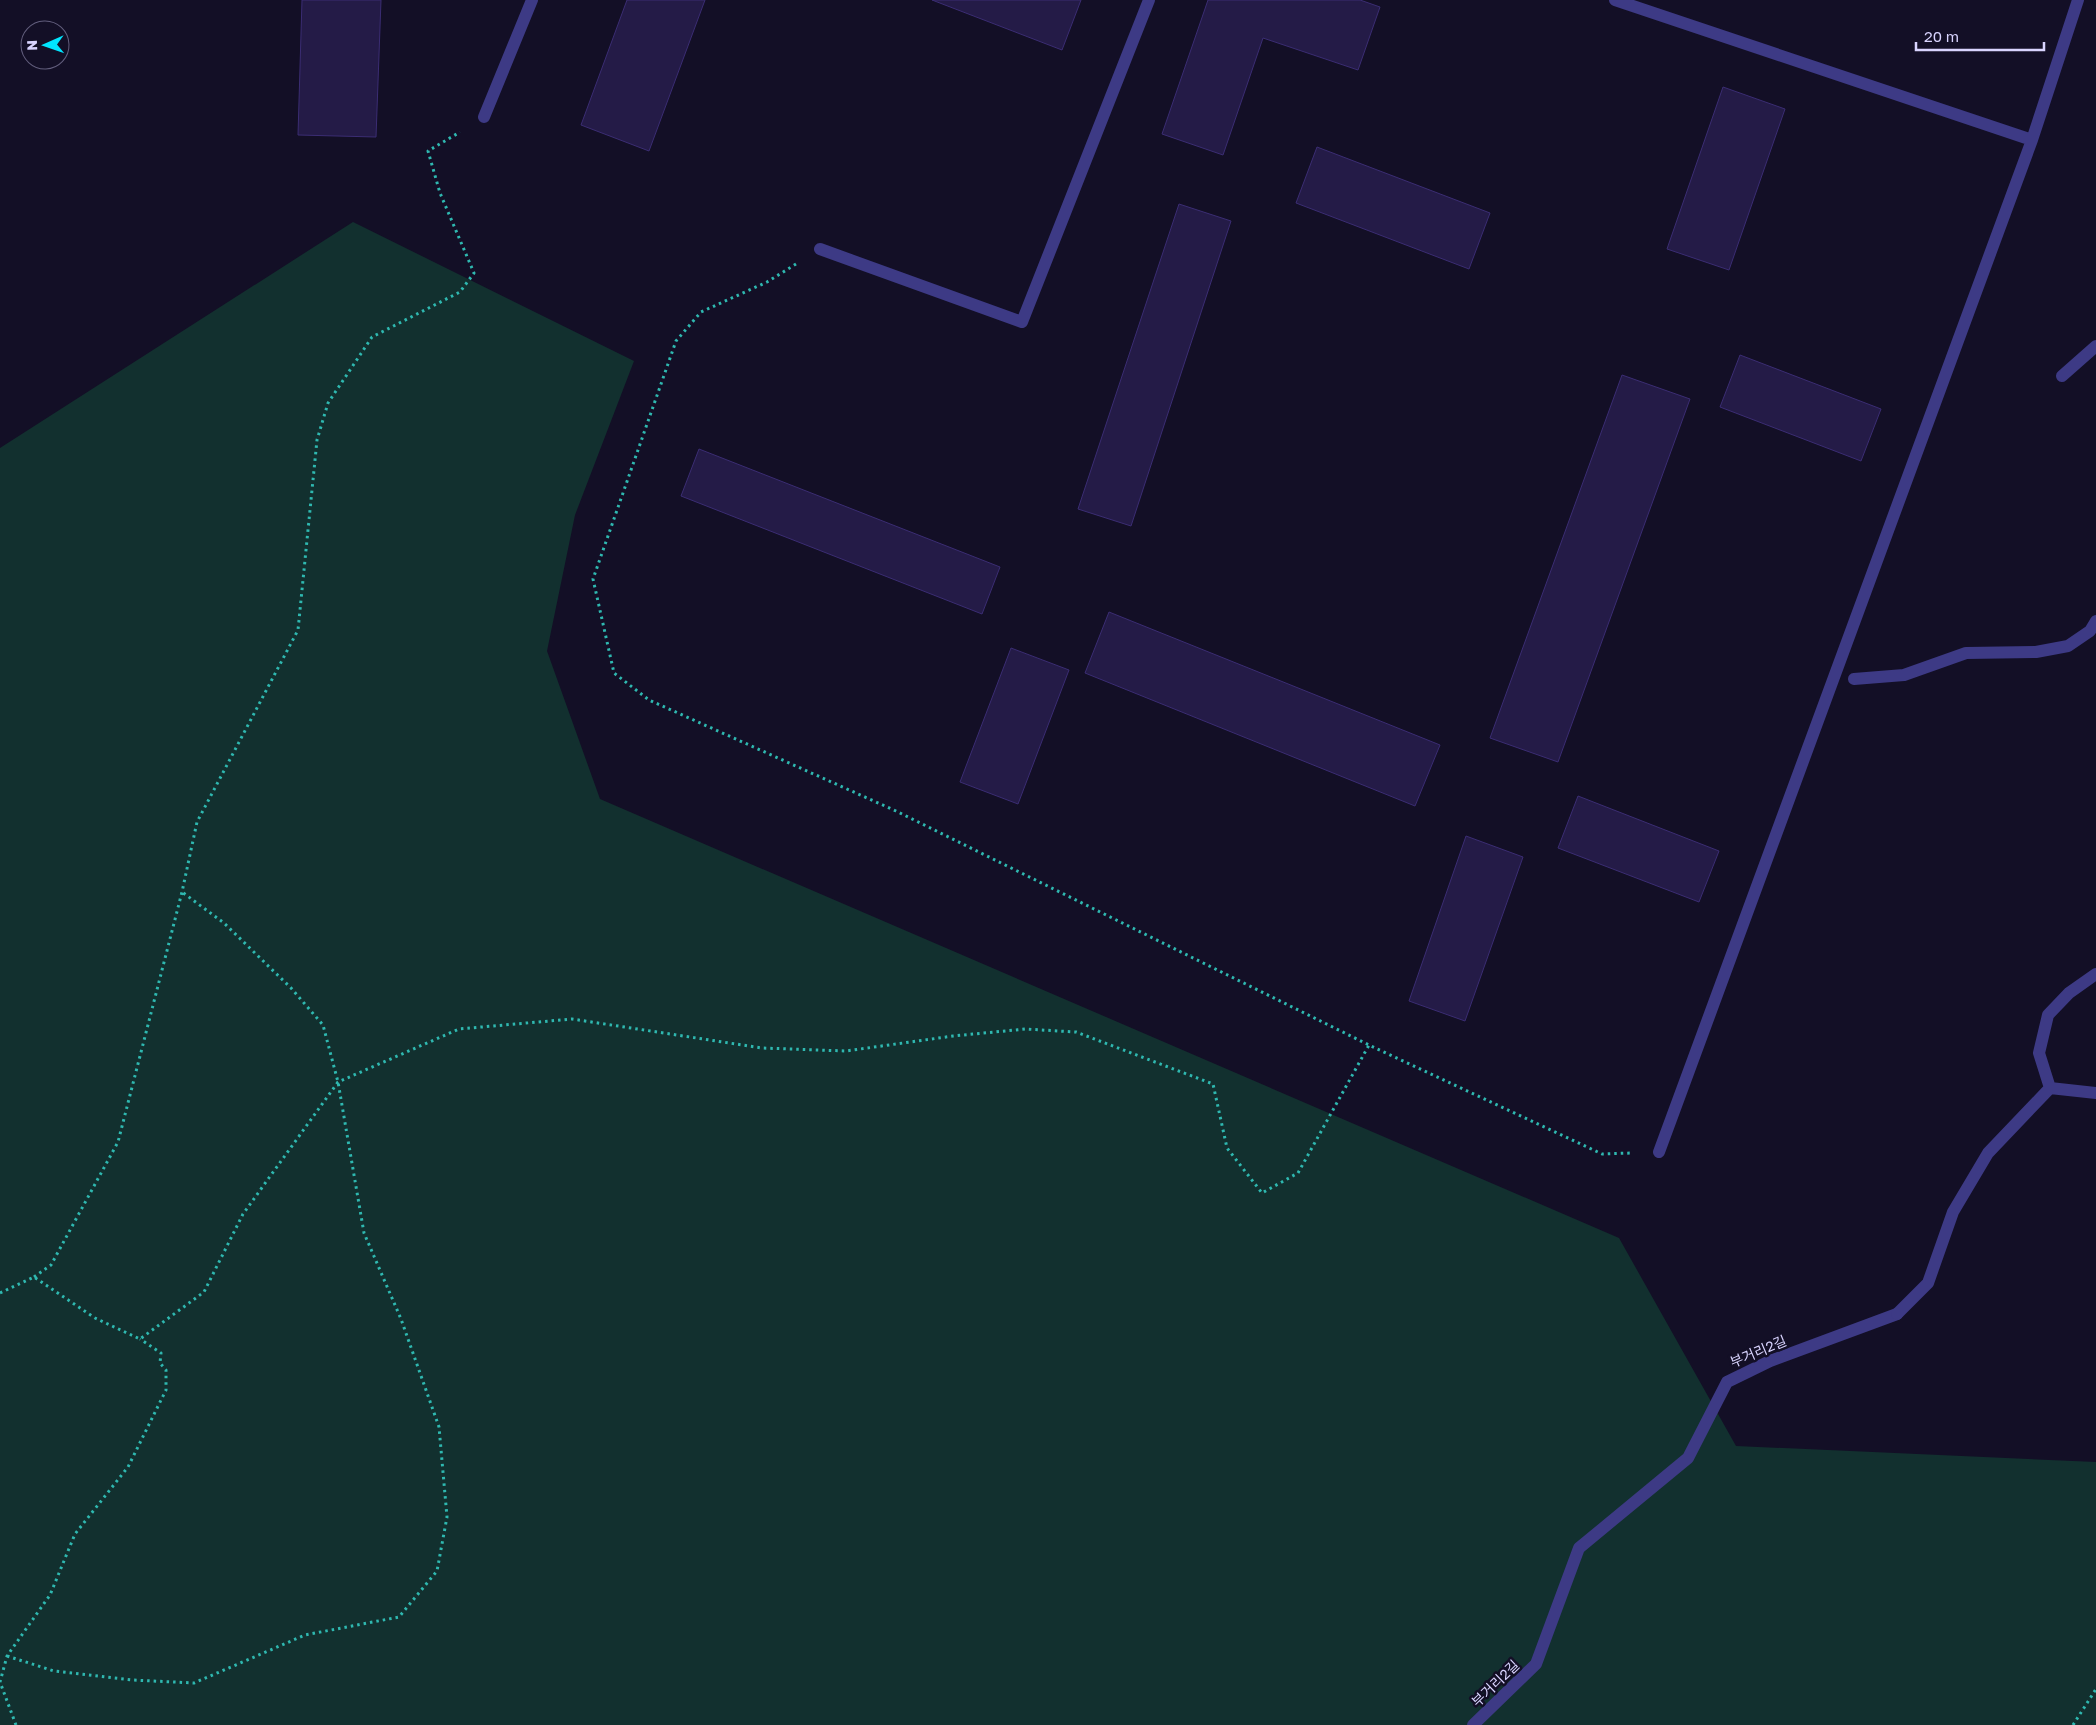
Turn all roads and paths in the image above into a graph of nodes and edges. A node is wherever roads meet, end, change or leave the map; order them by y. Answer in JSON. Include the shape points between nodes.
{"nodes":[{"id":1,"x":532,"y":0,"type":"edge"},
{"id":2,"x":1149,"y":0,"type":"edge"},
{"id":3,"x":1615,"y":0,"type":"edge"},
{"id":4,"x":2078,"y":0,"type":"edge"},
{"id":5,"x":484,"y":117,"type":"joint"},
{"id":6,"x":2032,"y":140,"type":"junction"},
{"id":7,"x":820,"y":249,"type":"joint"},
{"id":8,"x":2096,"y":346,"type":"edge"},
{"id":9,"x":2062,"y":376,"type":"dead end"},
{"id":10,"x":2096,"y":621,"type":"edge"},
{"id":11,"x":1854,"y":679,"type":"dead end"},
{"id":12,"x":182,"y":892,"type":"junction"},
{"id":13,"x":2096,"y":974,"type":"edge"},
{"id":14,"x":1369,"y":1045,"type":"junction"},
{"id":15,"x":338,"y":1082,"type":"junction"},
{"id":16,"x":2050,"y":1088,"type":"junction"},
{"id":17,"x":2096,"y":1093,"type":"edge"},
{"id":18,"x":1659,"y":1152,"type":"joint"},
{"id":19,"x":34,"y":1277,"type":"junction"},
{"id":20,"x":0,"y":1293,"type":"edge"},
{"id":21,"x":140,"y":1339,"type":"junction"},
{"id":22,"x":7,"y":1656,"type":"junction"},
{"id":23,"x":2096,"y":1689,"type":"edge"},
{"id":24,"x":16,"y":1725,"type":"edge"},
{"id":25,"x":1473,"y":1725,"type":"edge"},
{"id":26,"x":2073,"y":1725,"type":"edge"}],
"edges":[{"from":1,"to":5,"type":"street"},
{"from":2,"to":7,"type":"street","via":[[1022,322]]},
{"from":3,"to":6,"type":"street"},
{"from":4,"to":6,"type":"street"},
{"from":5,"to":12,"type":"path","via":[[428,151],[440,193],[474,274],[460,292],[372,337],[328,403],[317,440],[298,630],[197,822]]},
{"from":6,"to":18,"type":"street"},
{"from":7,"to":14,"type":"path","via":[[767,282],[702,312],[676,341],[593,579],[614,673],[649,700],[896,811]]},
{"from":8,"to":9,"type":"street"},
{"from":10,"to":11,"type":"street","via":[[2090,630],[2068,646],[2036,652],[1966,653],[1904,675]]},
{"from":12,"to":15,"type":"path","via":[[224,923],[291,988],[323,1025]]},
{"from":12,"to":19,"type":"path","via":[[118,1142],[52,1265]]},
{"from":13,"to":16,"type":"street","via":[[2069,993],[2048,1015],[2039,1053]]},
{"from":14,"to":15,"type":"path","via":[[1298,1173],[1262,1192],[1227,1148],[1213,1084],[1076,1032],[1025,1029],[846,1051],[762,1048],[572,1019],[459,1029]]},
{"from":14,"to":18,"type":"path","via":[[1602,1154]]},
{"from":15,"to":21,"type":"path","via":[[243,1214],[204,1292]]},
{"from":15,"to":22,"type":"path","via":[[364,1233],[401,1319],[439,1427],[447,1517],[437,1571],[399,1617],[305,1636],[194,1683],[132,1680],[54,1670]]},
{"from":16,"to":17,"type":"street"},
{"from":16,"to":25,"type":"street","name":"부거리2길","via":[[1988,1153],[1954,1212],[1928,1282],[1897,1314],[1770,1361],[1727,1382],[1688,1458],[1579,1548],[1536,1664]]},
{"from":19,"to":20,"type":"path"},
{"from":19,"to":21,"type":"path","via":[[95,1318]]},
{"from":21,"to":22,"type":"path","via":[[161,1353],[160,1363],[166,1370],[166,1390],[128,1467],[75,1534],[50,1595]]},
{"from":22,"to":24,"type":"path","via":[[0,1682]]},
{"from":23,"to":26,"type":"path"}]}
